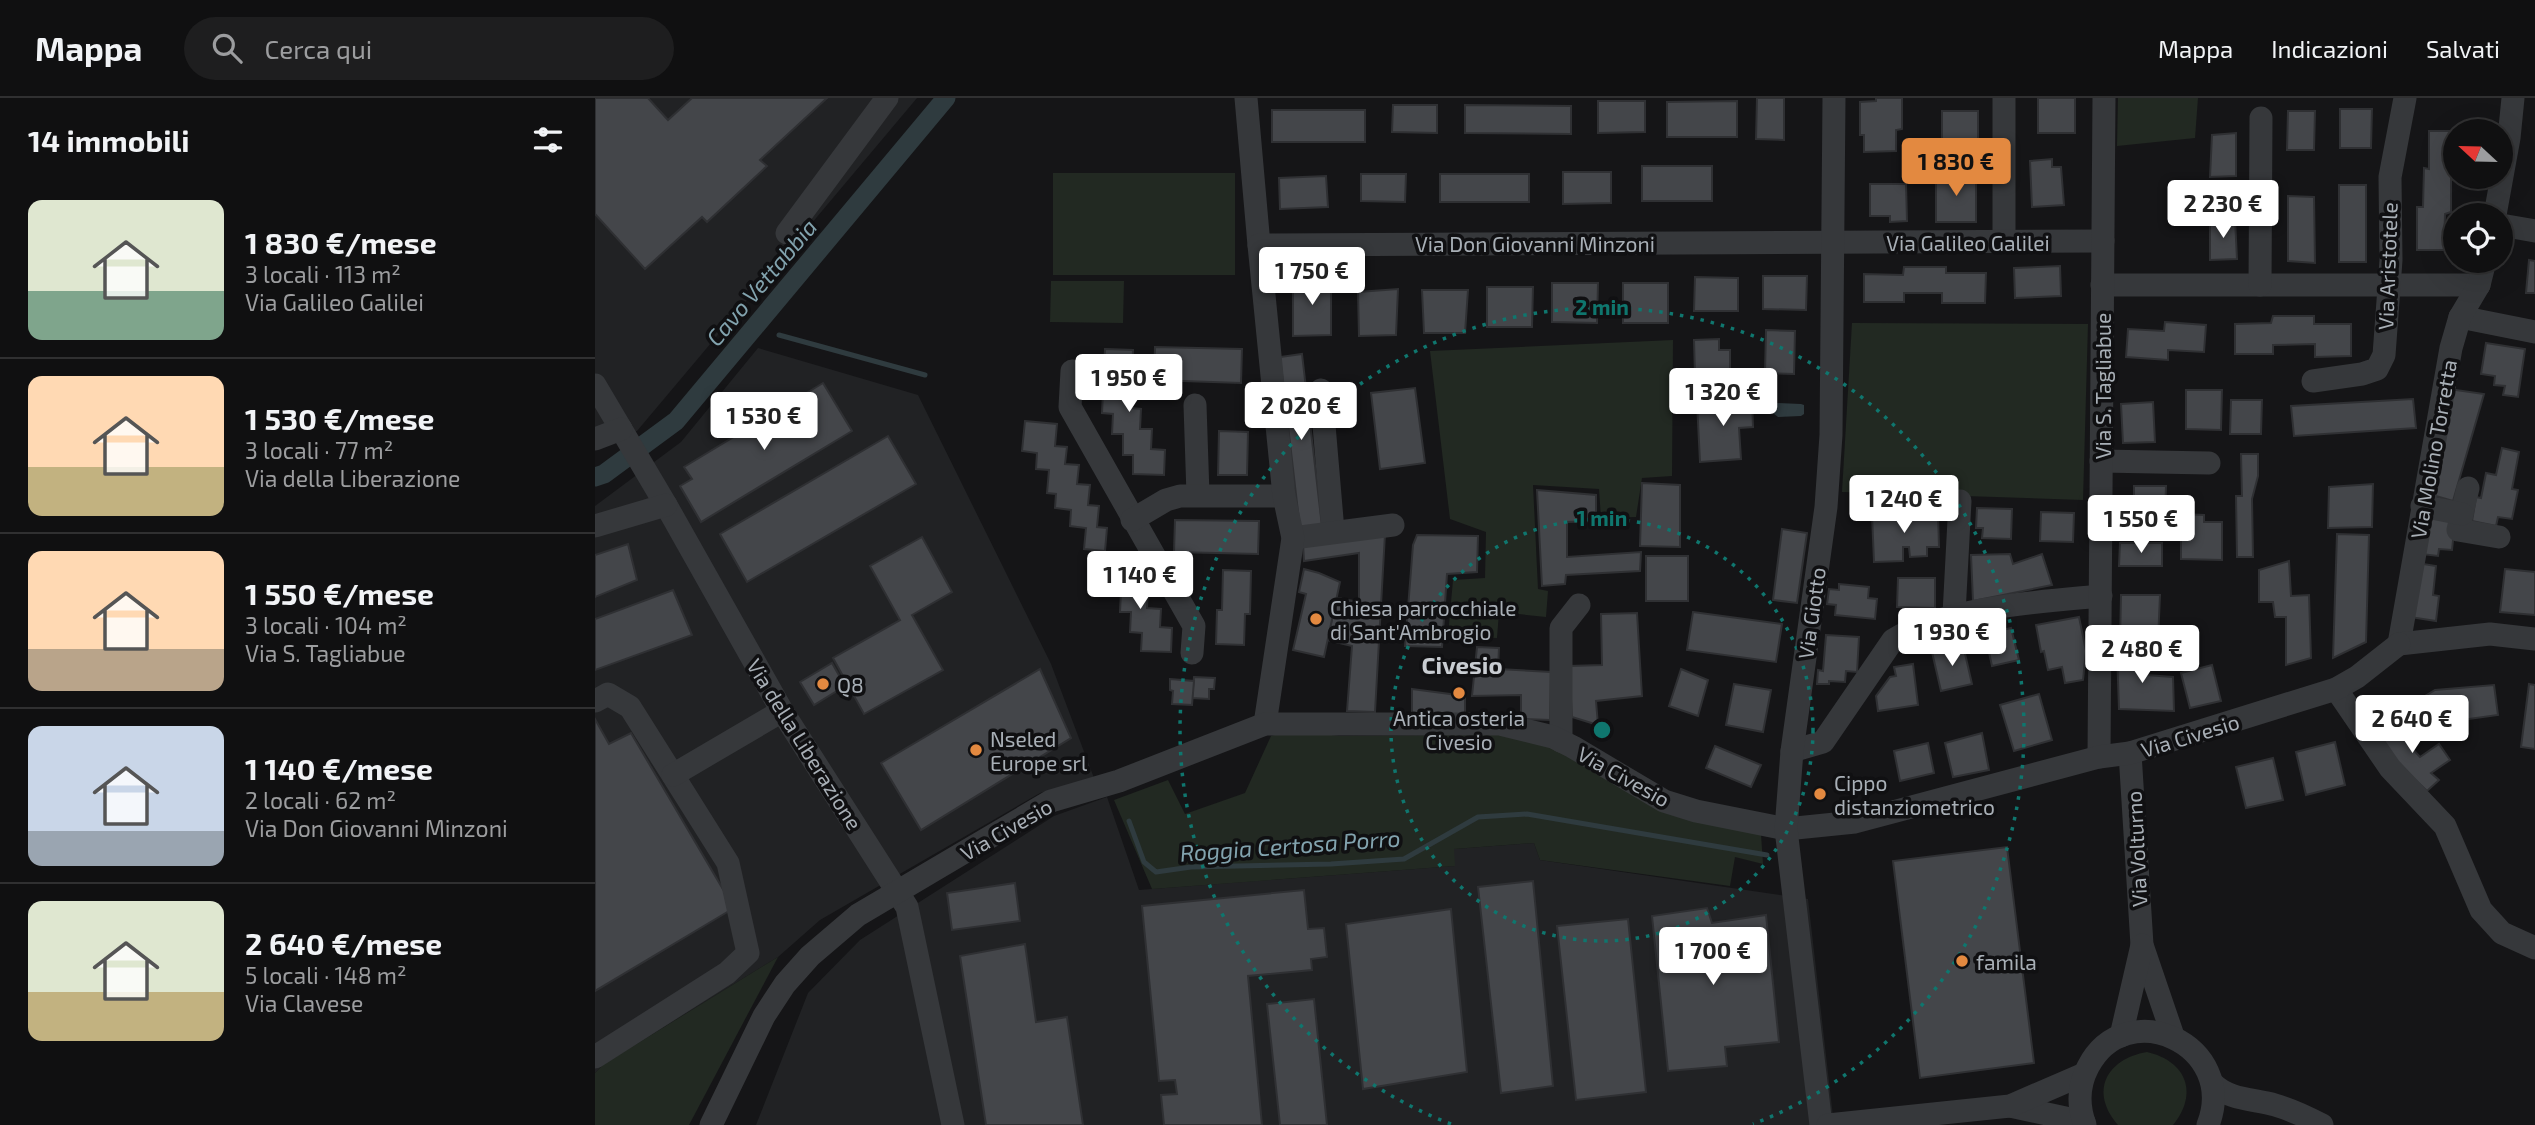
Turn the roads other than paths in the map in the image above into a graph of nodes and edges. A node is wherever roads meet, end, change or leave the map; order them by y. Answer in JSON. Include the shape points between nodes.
{"nodes":[{"id":1,"x":887,"y":98,"type":"edge"},
{"id":2,"x":1246,"y":98,"type":"edge"},
{"id":3,"x":1833,"y":98,"type":"edge"},
{"id":4,"x":2004,"y":98,"type":"edge"},
{"id":5,"x":2104,"y":98,"type":"edge"},
{"id":6,"x":2405,"y":98,"type":"edge"},
{"id":7,"x":2513,"y":98,"type":"edge"},
{"id":8,"x":2261,"y":118,"type":"dead end"},
{"id":9,"x":2497,"y":203,"type":"edge"},
{"id":10,"x":2513,"y":228,"type":"edge"},
{"id":11,"x":2535,"y":231,"type":"edge"},
{"id":12,"x":787,"y":233,"type":"dead end"},
{"id":13,"x":2103,"y":241,"type":"junction"},
{"id":14,"x":1833,"y":242,"type":"junction"},
{"id":15,"x":2004,"y":242,"type":"junction"},
{"id":16,"x":1259,"y":244,"type":"junction"},
{"id":17,"x":2482,"y":273,"type":"edge"},
{"id":18,"x":2102,"y":285,"type":"junction"},
{"id":19,"x":2260,"y":285,"type":"junction"},
{"id":20,"x":2479,"y":285,"type":"junction"},
{"id":21,"x":2389,"y":287,"type":"junction"},
{"id":22,"x":2461,"y":317,"type":"junction"},
{"id":23,"x":2535,"y":332,"type":"edge"},
{"id":24,"x":1072,"y":371,"type":"dead end"},
{"id":25,"x":2313,"y":381,"type":"dead end"},
{"id":26,"x":595,"y":385,"type":"edge"},
{"id":27,"x":1321,"y":390,"type":"dead end"},
{"id":28,"x":1195,"y":405,"type":"dead end"},
{"id":29,"x":625,"y":434,"type":"junction"},
{"id":30,"x":595,"y":439,"type":"edge"},
{"id":31,"x":2101,"y":461,"type":"junction"},
{"id":32,"x":2209,"y":463,"type":"dead end"},
{"id":33,"x":2468,"y":488,"type":"dead end"},
{"id":34,"x":1198,"y":495,"type":"junction"},
{"id":35,"x":1284,"y":496,"type":"junction"},
{"id":36,"x":1960,"y":501,"type":"dead end"},
{"id":37,"x":666,"y":505,"type":"junction"},
{"id":38,"x":2422,"y":506,"type":"junction"},
{"id":39,"x":2462,"y":514,"type":"junction"},
{"id":40,"x":1132,"y":520,"type":"junction"},
{"id":41,"x":1393,"y":524,"type":"dead end"},
{"id":42,"x":595,"y":526,"type":"edge"},
{"id":43,"x":1333,"y":531,"type":"junction"},
{"id":44,"x":2500,"y":537,"type":"dead end"},
{"id":45,"x":1293,"y":538,"type":"junction"},
{"id":46,"x":2101,"y":596,"type":"junction"},
{"id":47,"x":1579,"y":605,"type":"dead end"},
{"id":48,"x":1954,"y":614,"type":"junction"},
{"id":49,"x":2535,"y":639,"type":"edge"},
{"id":50,"x":2399,"y":644,"type":"junction"},
{"id":51,"x":1192,"y":653,"type":"dead end"},
{"id":52,"x":2336,"y":689,"type":"junction"},
{"id":53,"x":595,"y":702,"type":"edge"},
{"id":54,"x":782,"y":711,"type":"junction"},
{"id":55,"x":1265,"y":724,"type":"junction"},
{"id":56,"x":1562,"y":741,"type":"junction"},
{"id":57,"x":1791,"y":751,"type":"junction"},
{"id":58,"x":2130,"y":753,"type":"junction"},
{"id":59,"x":2099,"y":757,"type":"junction"},
{"id":60,"x":673,"y":775,"type":"junction"},
{"id":61,"x":1786,"y":829,"type":"junction"},
{"id":62,"x":898,"y":892,"type":"junction"},
{"id":63,"x":2142,"y":945,"type":"junction"},
{"id":64,"x":2535,"y":948,"type":"edge"},
{"id":65,"x":2121,"y":1036,"type":"junction"},
{"id":66,"x":2173,"y":1036,"type":"junction"},
{"id":67,"x":595,"y":1057,"type":"edge"},
{"id":68,"x":2084,"y":1074,"type":"junction"},
{"id":69,"x":2213,"y":1084,"type":"junction"},
{"id":70,"x":2243,"y":1099,"type":"junction"},
{"id":71,"x":2011,"y":1106,"type":"junction"},
{"id":72,"x":2211,"y":1119,"type":"edge"},
{"id":73,"x":2084,"y":1123,"type":"edge"},
{"id":74,"x":711,"y":1125,"type":"edge"},
{"id":75,"x":953,"y":1125,"type":"edge"},
{"id":76,"x":1821,"y":1125,"type":"edge"},
{"id":77,"x":1828,"y":1125,"type":"edge"},
{"id":78,"x":2322,"y":1125,"type":"edge"}],
"edges":[{"from":1,"to":12,"type":"street"},
{"from":2,"to":16,"type":"street"},
{"from":3,"to":14,"type":"street","name":"Via Giotto"},
{"from":4,"to":15,"type":"street"},
{"from":5,"to":13,"type":"street","name":"Via S. Tagliabue"},
{"from":6,"to":21,"type":"street","name":"Via Aristotele","via":[[2390,177]]},
{"from":7,"to":9,"type":"street"},
{"from":8,"to":19,"type":"street"},
{"from":10,"to":11,"type":"street"},
{"from":13,"to":15,"type":"street","name":"Via Galileo Galilei"},
{"from":13,"to":18,"type":"street","name":"Via S. Tagliabue"},
{"from":14,"to":15,"type":"street","name":"Via Galileo Galilei"},
{"from":14,"to":16,"type":"street","name":"Via Don Giovanni Minzoni"},
{"from":14,"to":57,"type":"street","name":"Via Giotto","via":[[1826,507]]},
{"from":16,"to":35,"type":"street"},
{"from":17,"to":20,"type":"street","name":"Via Molino Torretta"},
{"from":18,"to":19,"type":"street"},
{"from":18,"to":31,"type":"street","name":"Via S. Tagliabue"},
{"from":19,"to":21,"type":"street"},
{"from":20,"to":21,"type":"street"},
{"from":20,"to":22,"type":"street","name":"Via Molino Torretta"},
{"from":21,"to":25,"type":"street","name":"Via Aristotele","via":[[2384,355],[2377,369]]},
{"from":22,"to":23,"type":"street"},
{"from":22,"to":38,"type":"street","name":"Via Molino Torretta","via":[[2451,348]]},
{"from":24,"to":40,"type":"street","via":[[1070,407]]},
{"from":26,"to":29,"type":"street","name":"Via della Liberazione"},
{"from":27,"to":43,"type":"street"},
{"from":28,"to":34,"type":"street"},
{"from":29,"to":30,"type":"street"},
{"from":29,"to":37,"type":"street","name":"Via della Liberazione"},
{"from":31,"to":32,"type":"street"},
{"from":31,"to":46,"type":"street","name":"Via S. Tagliabue"},
{"from":33,"to":39,"type":"street"},
{"from":34,"to":35,"type":"street"},
{"from":34,"to":40,"type":"street","via":[[1166,500]]},
{"from":35,"to":45,"type":"street"},
{"from":36,"to":48,"type":"street"},
{"from":37,"to":42,"type":"street"},
{"from":37,"to":54,"type":"street","name":"Via della Liberazione"},
{"from":38,"to":39,"type":"street"},
{"from":38,"to":50,"type":"street","name":"Via Molino Torretta"},
{"from":39,"to":44,"type":"street","via":[[2458,530]]},
{"from":40,"to":51,"type":"street","via":[[1193,626]]},
{"from":41,"to":43,"type":"street"},
{"from":43,"to":45,"type":"street"},
{"from":45,"to":55,"type":"street"},
{"from":46,"to":48,"type":"street"},
{"from":46,"to":59,"type":"street","name":"Via S. Tagliabue"},
{"from":47,"to":56,"type":"street","via":[[1561,628]]},
{"from":48,"to":57,"type":"street","via":[[1893,640],[1823,742]]},
{"from":49,"to":50,"type":"street","via":[[2490,634]]},
{"from":50,"to":52,"type":"street","name":"Via Civesio"},
{"from":52,"to":58,"type":"street","name":"Via Civesio"},
{"from":52,"to":64,"type":"street","via":[[2390,768],[2445,826],[2481,910],[2503,933]]},
{"from":53,"to":60,"type":"street","via":[[608,694],[630,707]]},
{"from":54,"to":60,"type":"street"},
{"from":54,"to":62,"type":"street","name":"Via della Liberazione"},
{"from":55,"to":56,"type":"street","name":"Via Civesio","via":[[1500,724]]},
{"from":55,"to":62,"type":"street","name":"Via Civesio","via":[[1119,781],[1051,801]]},
{"from":56,"to":61,"type":"street","name":"Via Civesio","via":[[1664,801]]},
{"from":57,"to":61,"type":"street","name":"Via Giotto"},
{"from":58,"to":59,"type":"street","name":"Via Civesio"},
{"from":58,"to":63,"type":"street","name":"Via Volturno"},
{"from":59,"to":61,"type":"street","name":"Via Civesio","via":[[1855,822]]},
{"from":60,"to":67,"type":"street","via":[[728,863],[748,953],[727,973]]},
{"from":61,"to":76,"type":"street","name":"Via Giotto"},
{"from":62,"to":74,"type":"street","name":"Via Civesio","via":[[858,915],[785,984],[764,1016]]},
{"from":62,"to":75,"type":"street","name":"Via della Liberazione","via":[[910,915]]},
{"from":63,"to":65,"type":"street","name":"Via Volturno"},
{"from":63,"to":66,"type":"street","name":"Via Volturno"},
{"from":65,"to":66,"type":"street","via":[[2152,1031]]},
{"from":65,"to":68,"type":"street","via":[[2091,1060]]},
{"from":66,"to":69,"type":"street","via":[[2193,1049]]},
{"from":68,"to":71,"type":"street"},
{"from":68,"to":73,"type":"street","via":[[2080,1098]]},
{"from":69,"to":70,"type":"street"},
{"from":69,"to":72,"type":"street"},
{"from":70,"to":72,"type":"street","via":[[2229,1103]]},
{"from":70,"to":78,"type":"street","via":[[2275,1105]]},
{"from":71,"to":73,"type":"street"},
{"from":71,"to":77,"type":"street"}]}
